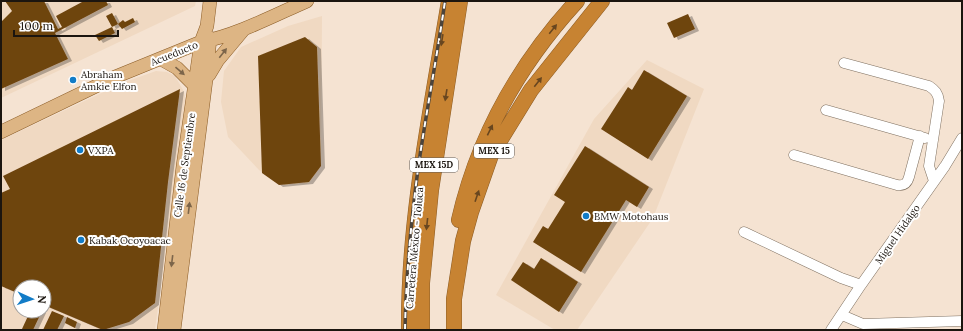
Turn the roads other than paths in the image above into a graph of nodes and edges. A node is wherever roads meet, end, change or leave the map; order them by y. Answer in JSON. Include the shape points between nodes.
{"nodes":[{"id":1,"x":210,"y":1,"type":"edge"},
{"id":2,"x":307,"y":1,"type":"edge"},
{"id":3,"x":449,"y":1,"type":"edge"},
{"id":4,"x":460,"y":1,"type":"edge"},
{"id":5,"x":578,"y":1,"type":"edge"},
{"id":6,"x":602,"y":1,"type":"edge"},
{"id":7,"x":244,"y":28,"type":"junction"},
{"id":8,"x":206,"y":41,"type":"junction"},
{"id":9,"x":161,"y":59,"type":"junction"},
{"id":10,"x":844,"y":63,"type":"dead end"},
{"id":11,"x":201,"y":83,"type":"junction"},
{"id":12,"x":826,"y":110,"type":"dead end"},
{"id":13,"x":1,"y":132,"type":"edge"},
{"id":14,"x":920,"y":136,"type":"junction"},
{"id":15,"x":962,"y":138,"type":"edge"},
{"id":16,"x":933,"y":140,"type":"junction"},
{"id":17,"x":794,"y":155,"type":"dead end"},
{"id":18,"x":934,"y":181,"type":"junction"},
{"id":19,"x":744,"y":232,"type":"dead end"},
{"id":20,"x":861,"y":285,"type":"junction"},
{"id":21,"x":842,"y":315,"type":"junction"},
{"id":22,"x":962,"y":321,"type":"edge"},
{"id":23,"x":931,"y":326,"type":"edge"},
{"id":24,"x":863,"y":327,"type":"edge"},
{"id":25,"x":164,"y":330,"type":"edge"},
{"id":26,"x":174,"y":330,"type":"edge"},
{"id":27,"x":409,"y":330,"type":"edge"},
{"id":28,"x":422,"y":330,"type":"edge"},
{"id":29,"x":444,"y":330,"type":"edge"},
{"id":30,"x":454,"y":330,"type":"edge"},
{"id":31,"x":831,"y":330,"type":"edge"}],
"edges":[{"from":1,"to":8,"type":"main road","name":"Calle 16 de Septiembre"},
{"from":2,"to":7,"type":"main road","name":"Acueducto"},
{"from":3,"to":27,"type":"highway","name":"Carretera México - Toluca","one_way":true,"via":[[415,224]]},
{"from":4,"to":28,"type":"highway","number":"MEX 15D","one_way":true,"via":[[430,190],[422,283]]},
{"from":29,"to":5,"type":"highway","number":"MEX 15D","one_way":true,"via":[[447,285],[466,190],[487,136],[521,72]]},
{"from":30,"to":6,"type":"highway","number":"MEX 15","one_way":true,"via":[[454,299],[463,242],[491,155],[531,90]]},
{"from":7,"to":8,"type":"main road","name":"Acueducto"},
{"from":11,"to":7,"type":"main road","one_way":true},
{"from":8,"to":9,"type":"main road","name":"Acueducto"},
{"from":8,"to":11,"type":"main road","name":"Calle 16 de Septiembre"},
{"from":9,"to":11,"type":"main road","one_way":true},
{"from":9,"to":13,"type":"main road","name":"Acueducto","via":[[115,76]]},
{"from":10,"to":16,"type":"street","via":[[928,86],[934,90],[939,101]]},
{"from":11,"to":25,"type":"main road","name":"Calle 16 de Septiembre","one_way":true,"via":[[183,166]]},
{"from":26,"to":11,"type":"main road","name":"Calle 16 de Septiembre","one_way":true},
{"from":12,"to":14,"type":"street"},
{"from":14,"to":16,"type":"street"},
{"from":14,"to":17,"type":"street","via":[[907,183],[903,186]]},
{"from":15,"to":18,"type":"street","name":"Miguel Hidalgo"},
{"from":16,"to":18,"type":"street","via":[[929,166]]},
{"from":18,"to":20,"type":"street","name":"Miguel Hidalgo"},
{"from":19,"to":20,"type":"street"},
{"from":20,"to":21,"type":"street","name":"Miguel Hidalgo"},
{"from":21,"to":24,"type":"street"},
{"from":21,"to":31,"type":"street","name":"Miguel Hidalgo"},
{"from":22,"to":23,"type":"street"},
{"from":23,"to":24,"type":"street"}]}
